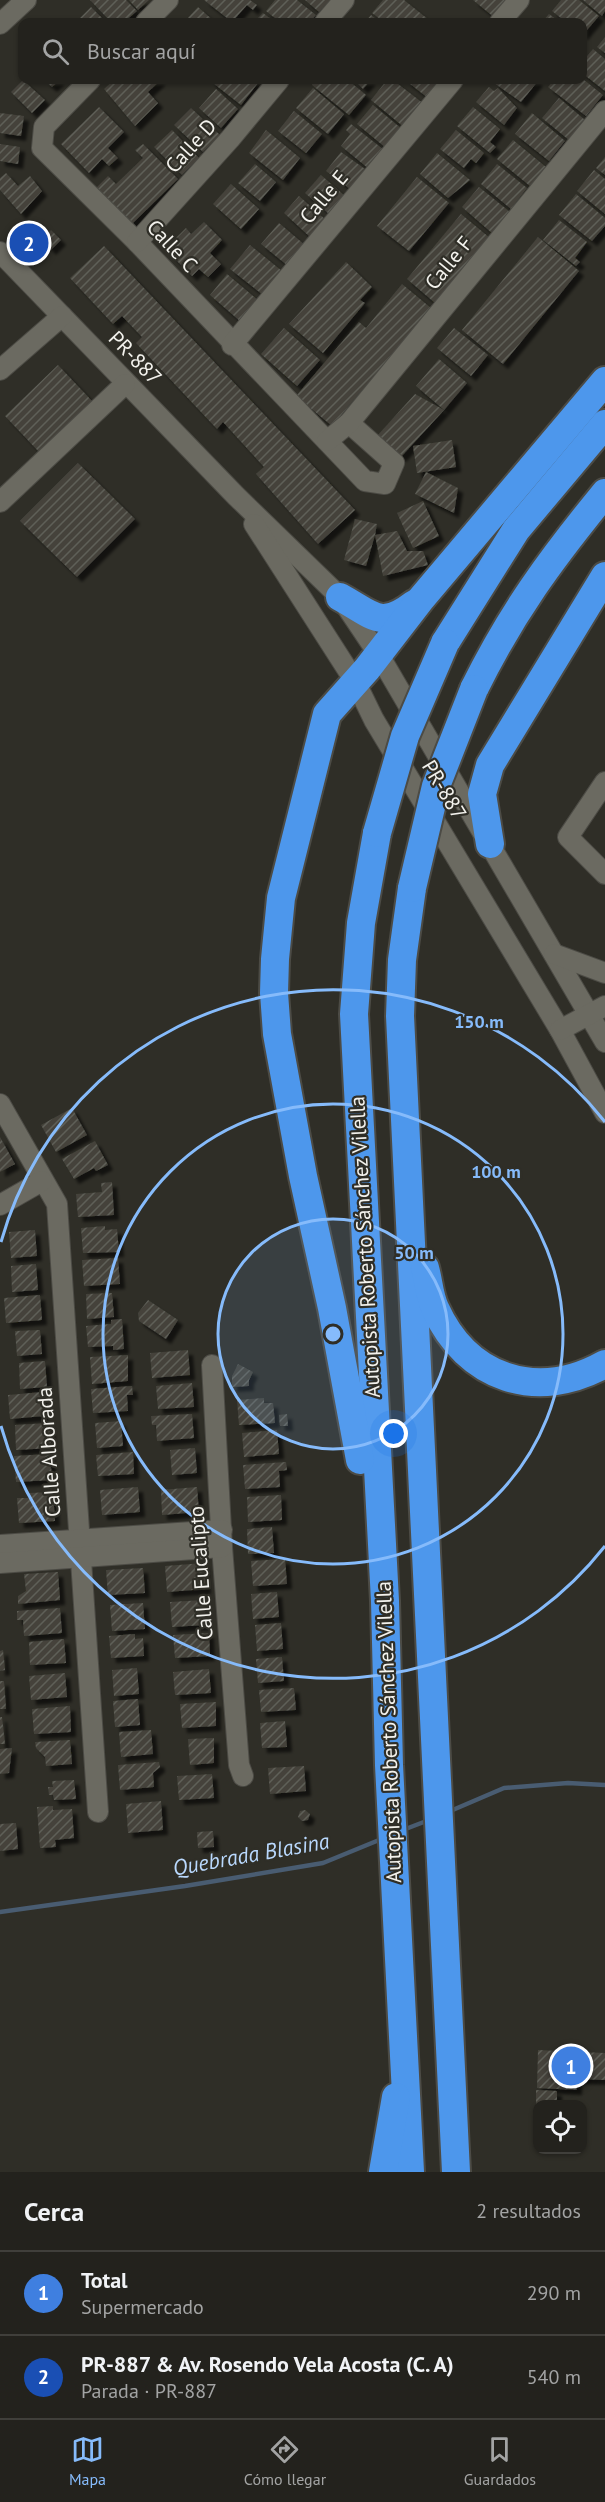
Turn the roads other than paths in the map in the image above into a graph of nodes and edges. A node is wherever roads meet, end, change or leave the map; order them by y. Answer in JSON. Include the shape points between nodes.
{"nodes":[{"id":1,"x":26,"y":0,"type":"edge"},
{"id":2,"x":168,"y":0,"type":"edge"},
{"id":3,"x":344,"y":0,"type":"edge"},
{"id":4,"x":519,"y":0,"type":"edge"},
{"id":5,"x":150,"y":18,"type":"edge"},
{"id":6,"x":329,"y":18,"type":"edge"},
{"id":7,"x":503,"y":18,"type":"edge"},
{"id":8,"x":0,"y":24,"type":"edge"},
{"id":9,"x":86,"y":84,"type":"edge"},
{"id":10,"x":276,"y":84,"type":"edge"},
{"id":11,"x":450,"y":84,"type":"edge"},
{"id":12,"x":605,"y":111,"type":"edge"},
{"id":13,"x":136,"y":242,"type":"junction"},
{"id":14,"x":0,"y":252,"type":"edge"},
{"id":15,"x":62,"y":316,"type":"junction"},
{"id":16,"x":232,"y":345,"type":"junction"},
{"id":17,"x":0,"y":370,"type":"edge"},
{"id":18,"x":605,"y":381,"type":"edge"},
{"id":19,"x":125,"y":384,"type":"junction"},
{"id":20,"x":349,"y":423,"type":"junction"},
{"id":21,"x":605,"y":424,"type":"edge"},
{"id":22,"x":327,"y":441,"type":"junction"},
{"id":23,"x":605,"y":493,"type":"edge"},
{"id":24,"x":236,"y":496,"type":"junction"},
{"id":25,"x":0,"y":502,"type":"edge"},
{"id":26,"x":605,"y":576,"type":"edge"},
{"id":27,"x":340,"y":597,"type":"junction"},
{"id":28,"x":421,"y":599,"type":"junction"},
{"id":29,"x":379,"y":655,"type":"junction"},
{"id":30,"x":356,"y":683,"type":"junction"},
{"id":31,"x":605,"y":782,"type":"edge"},
{"id":32,"x":490,"y":844,"type":"junction"},
{"id":33,"x":605,"y":874,"type":"edge"},
{"id":34,"x":554,"y":954,"type":"junction"},
{"id":35,"x":605,"y":973,"type":"edge"},
{"id":36,"x":597,"y":1011,"type":"edge"},
{"id":37,"x":561,"y":1030,"type":"junction"},
{"id":38,"x":605,"y":1042,"type":"edge"},
{"id":39,"x":0,"y":1104,"type":"edge"},
{"id":40,"x":605,"y":1113,"type":"edge"},
{"id":41,"x":42,"y":1181,"type":"junction"},
{"id":42,"x":0,"y":1205,"type":"edge"},
{"id":43,"x":412,"y":1223,"type":"junction"},
{"id":44,"x":605,"y":1364,"type":"edge"},
{"id":45,"x":212,"y":1365,"type":"dead end"},
{"id":46,"x":222,"y":1538,"type":"junction"},
{"id":47,"x":0,"y":1545,"type":"edge"},
{"id":48,"x":80,"y":1549,"type":"junction"},
{"id":49,"x":0,"y":1563,"type":"edge"},
{"id":50,"x":385,"y":1601,"type":"junction"},
{"id":51,"x":243,"y":1776,"type":"dead end"},
{"id":52,"x":98,"y":1812,"type":"dead end"},
{"id":53,"x":443,"y":1902,"type":"junction"},
{"id":54,"x":403,"y":2060,"type":"junction"},
{"id":55,"x":383,"y":2172,"type":"edge"},
{"id":56,"x":397,"y":2172,"type":"edge"},
{"id":57,"x":410,"y":2172,"type":"edge"},
{"id":58,"x":456,"y":2172,"type":"edge"},
{"id":59,"x":475,"y":2172,"type":"edge"}],
"edges":[{"from":1,"to":8,"type":"street"},
{"from":2,"to":5,"type":"street"},
{"from":3,"to":6,"type":"street"},
{"from":4,"to":7,"type":"street"},
{"from":9,"to":13,"type":"street","name":"Calle C","via":[[44,127],[42,148]]},
{"from":10,"to":13,"type":"street","name":"Calle D"},
{"from":11,"to":16,"type":"street","name":"Calle E"},
{"from":12,"to":20,"type":"street","name":"Calle F"},
{"from":13,"to":16,"type":"street","name":"Calle C"},
{"from":14,"to":15,"type":"street","name":"PR-887"},
{"from":15,"to":17,"type":"street"},
{"from":15,"to":19,"type":"street","name":"PR-887"},
{"from":16,"to":22,"type":"street","name":"Calle C"},
{"from":18,"to":28,"type":"highway"},
{"from":19,"to":24,"type":"street","name":"PR-887"},
{"from":19,"to":25,"type":"street"},
{"from":20,"to":22,"type":"street","name":"Calle F"},
{"from":20,"to":22,"type":"street","name":"Calle C","via":[[394,463],[385,484],[365,481]]},
{"from":21,"to":50,"type":"highway","name":"Autopista Roberto Sánchez Vilella","bridge":true,"via":[[516,530],[445,643],[405,736],[377,833],[361,923],[354,1014]]},
{"from":23,"to":43,"type":"highway","name":"Autopista Roberto Sánchez Vilella","bridge":true,"via":[[524,597],[474,689],[436,786],[412,888],[402,960],[400,1016]]},
{"from":24,"to":27,"type":"street","name":"PR-887"},
{"from":24,"to":30,"type":"street","name":"PR-887"},
{"from":26,"to":32,"type":"highway","via":[[490,765],[482,794]]},
{"from":27,"to":28,"type":"highway","via":[[387,620]]},
{"from":27,"to":29,"type":"street","name":"PR-887"},
{"from":28,"to":29,"type":"highway"},
{"from":29,"to":30,"type":"highway"},
{"from":29,"to":32,"type":"street","name":"PR-887"},
{"from":30,"to":37,"type":"street","name":"PR-887","via":[[374,720]]},
{"from":30,"to":50,"type":"highway","via":[[327,714],[303,802],[281,898],[274,993],[277,1034],[344,1364],[367,1519]]},
{"from":31,"to":33,"type":"street","via":[[568,837]]},
{"from":32,"to":34,"type":"street","name":"PR-887"},
{"from":34,"to":35,"type":"street"},
{"from":34,"to":36,"type":"street","name":"PR-887"},
{"from":36,"to":37,"type":"street"},
{"from":36,"to":38,"type":"street","name":"PR-887"},
{"from":37,"to":40,"type":"street","name":"PR-887"},
{"from":39,"to":41,"type":"street","name":"Calle Alborada"},
{"from":41,"to":42,"type":"street"},
{"from":41,"to":48,"type":"street","name":"Calle Alborada","via":[[57,1204]]},
{"from":43,"to":44,"type":"highway","via":[[438,1314],[452,1338],[480,1365],[510,1378],[548,1383],[580,1376]]},
{"from":43,"to":53,"type":"highway","name":"Autopista Roberto Sánchez Vilella","via":[[414,1335]]},
{"from":45,"to":46,"type":"street","name":"Calle Eucalipto"},
{"from":46,"to":48,"type":"street"},
{"from":46,"to":51,"type":"street","name":"Calle Eucalipto","via":[[239,1765]]},
{"from":47,"to":48,"type":"street"},
{"from":48,"to":49,"type":"street"},
{"from":48,"to":52,"type":"street","name":"Calle Alborada"},
{"from":50,"to":54,"type":"highway","name":"Autopista Roberto Sánchez Vilella"},
{"from":53,"to":58,"type":"highway","name":"Autopista Roberto Sánchez Vilella"},
{"from":53,"to":59,"type":"highway","via":[[460,1946]]},
{"from":54,"to":55,"type":"highway"},
{"from":54,"to":56,"type":"highway"},
{"from":54,"to":57,"type":"highway","name":"Autopista Roberto Sánchez Vilella"}]}
